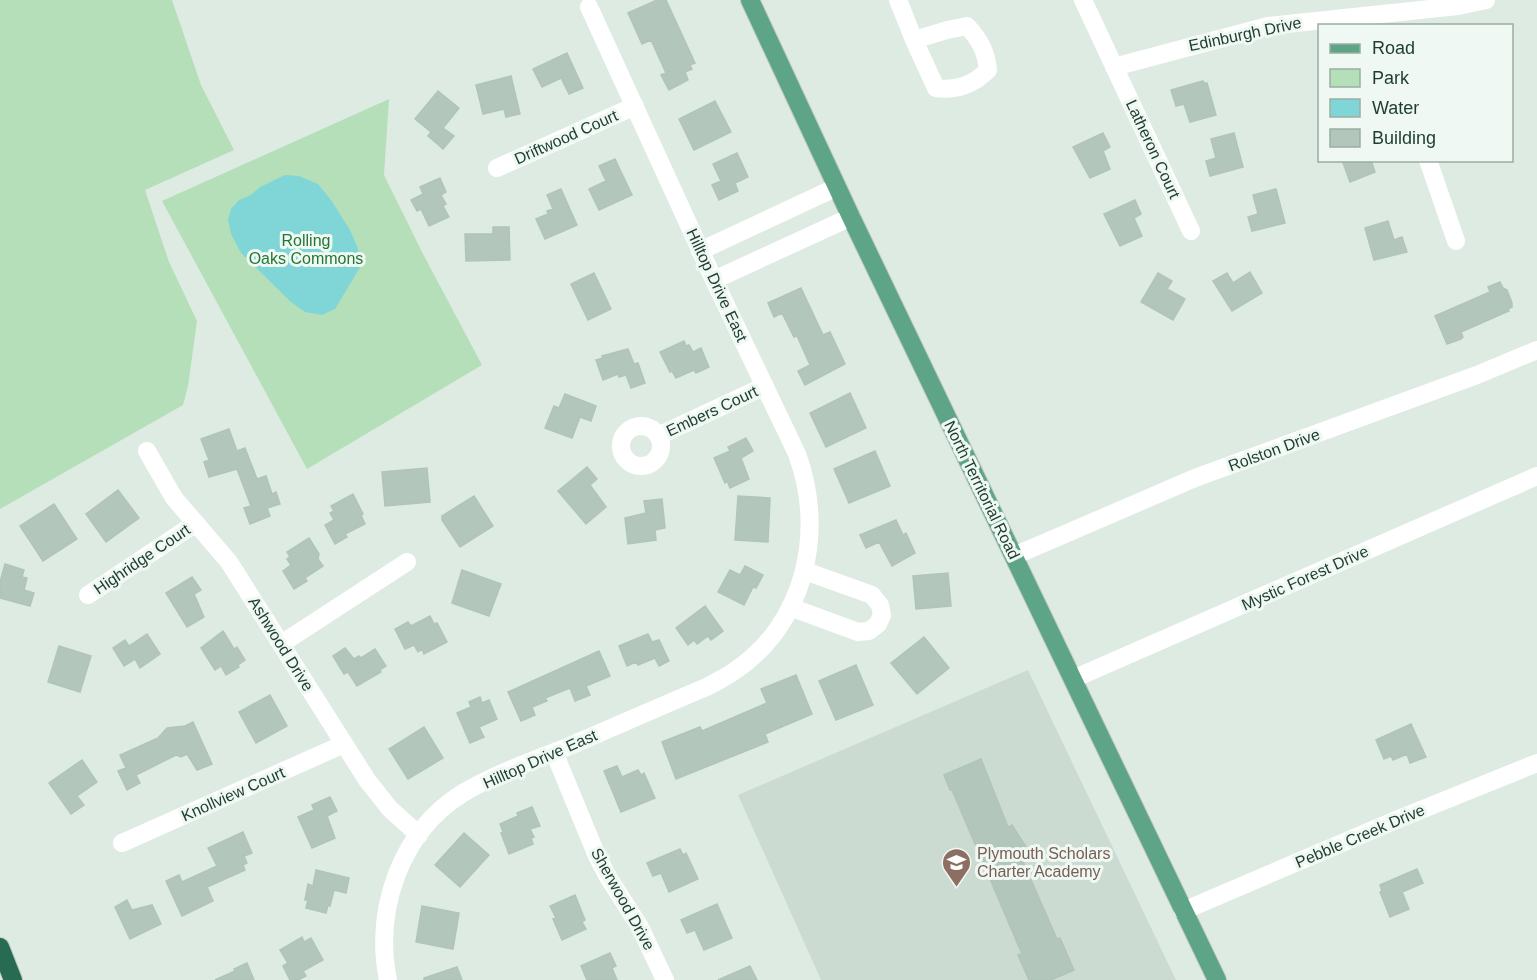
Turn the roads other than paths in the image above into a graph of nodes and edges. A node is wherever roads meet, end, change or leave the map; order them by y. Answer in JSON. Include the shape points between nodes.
{"nodes":[{"id":1,"x":750,"y":0,"type":"edge"},
{"id":2,"x":898,"y":0,"type":"edge"},
{"id":3,"x":1083,"y":0,"type":"edge"},
{"id":4,"x":1486,"y":0,"type":"edge"},
{"id":5,"x":589,"y":7,"type":"dead end"},
{"id":6,"x":1405,"y":19,"type":"edge"},
{"id":7,"x":914,"y":40,"type":"dead end"},
{"id":8,"x":1114,"y":67,"type":"junction"},
{"id":9,"x":635,"y":106,"type":"junction"},
{"id":10,"x":1429,"y":162,"type":"edge"},
{"id":11,"x":497,"y":168,"type":"dead end"},
{"id":12,"x":837,"y":187,"type":"junction"},
{"id":13,"x":851,"y":217,"type":"junction"},
{"id":14,"x":1191,"y":231,"type":"dead end"},
{"id":15,"x":1456,"y":241,"type":"dead end"},
{"id":16,"x":700,"y":250,"type":"junction"},
{"id":17,"x":714,"y":280,"type":"junction"},
{"id":18,"x":1537,"y":350,"type":"edge"},
{"id":19,"x":765,"y":386,"type":"junction"},
{"id":20,"x":658,"y":436,"type":"dead end"},
{"id":21,"x":147,"y":451,"type":"dead end"},
{"id":22,"x":1537,"y":476,"type":"edge"},
{"id":23,"x":196,"y":523,"type":"junction"},
{"id":24,"x":1014,"y":556,"type":"junction"},
{"id":25,"x":407,"y":562,"type":"dead end"},
{"id":26,"x":805,"y":571,"type":"junction"},
{"id":27,"x":88,"y":595,"type":"dead end"},
{"id":28,"x":790,"y":608,"type":"junction"},
{"id":29,"x":281,"y":644,"type":"junction"},
{"id":30,"x":1073,"y":679,"type":"junction"},
{"id":31,"x":344,"y":744,"type":"junction"},
{"id":32,"x":554,"y":752,"type":"junction"},
{"id":33,"x":1537,"y":763,"type":"edge"},
{"id":34,"x":419,"y":835,"type":"junction"},
{"id":35,"x":122,"y":843,"type":"dead end"},
{"id":36,"x":1183,"y":911,"type":"junction"},
{"id":37,"x":0,"y":947,"type":"edge"},
{"id":38,"x":13,"y":980,"type":"edge"},
{"id":39,"x":388,"y":980,"type":"edge"},
{"id":40,"x":665,"y":980,"type":"edge"},
{"id":41,"x":1217,"y":980,"type":"edge"}],
"edges":[{"from":1,"to":12,"type":"main road","name":"North Territorial Road"},
{"from":2,"to":7,"type":"street"},
{"from":3,"to":8,"type":"street","name":"Latheron Court"},
{"from":4,"to":6,"type":"street","name":"Edinburgh Drive"},
{"from":5,"to":9,"type":"street","name":"Hilltop Drive East"},
{"from":6,"to":8,"type":"street","name":"Edinburgh Drive","via":[[1268,26]]},
{"from":8,"to":14,"type":"street","name":"Latheron Court"},
{"from":9,"to":11,"type":"street","name":"Driftwood Court"},
{"from":9,"to":16,"type":"street","name":"Hilltop Drive East"},
{"from":10,"to":15,"type":"street"},
{"from":12,"to":13,"type":"main road","name":"North Territorial Road"},
{"from":12,"to":16,"type":"street"},
{"from":13,"to":17,"type":"street"},
{"from":13,"to":24,"type":"main road","name":"North Territorial Road"},
{"from":16,"to":17,"type":"street","name":"Hilltop Drive East"},
{"from":17,"to":19,"type":"street","name":"Hilltop Drive East"},
{"from":18,"to":24,"type":"street","name":"Rolston Drive","via":[[1195,478]]},
{"from":19,"to":20,"type":"street","name":"Embers Court"},
{"from":19,"to":26,"type":"street","name":"Hilltop Drive East","via":[[807,485],[811,527]]},
{"from":21,"to":23,"type":"street","name":"Ashwood Drive","via":[[166,485]]},
{"from":22,"to":30,"type":"street","name":"Mystic Forest Drive"},
{"from":23,"to":27,"type":"street","name":"Highridge Court"},
{"from":23,"to":29,"type":"street","name":"Ashwood Drive","via":[[229,562]]},
{"from":24,"to":30,"type":"main road","name":"North Territorial Road"},
{"from":25,"to":29,"type":"street"},
{"from":26,"to":28,"type":"street","name":"Hilltop Drive East"},
{"from":26,"to":28,"type":"street","via":[[873,595],[882,615],[870,631],[858,632]]},
{"from":28,"to":32,"type":"street","name":"Hilltop Drive East","via":[[764,644],[734,672]]},
{"from":29,"to":31,"type":"street","name":"Ashwood Drive"},
{"from":30,"to":36,"type":"main road","name":"North Territorial Road"},
{"from":31,"to":34,"type":"street","name":"Ashwood Drive","via":[[378,796]]},
{"from":31,"to":35,"type":"street","name":"Knollview Court"},
{"from":32,"to":34,"type":"street","name":"Hilltop Drive East","via":[[464,792]]},
{"from":32,"to":40,"type":"street","name":"Sherwood Drive","via":[[597,856],[640,927]]},
{"from":33,"to":36,"type":"street","name":"Pebble Creek Drive"},
{"from":34,"to":39,"type":"street","name":"Hilltop Drive East","via":[[398,869],[387,905],[383,947]]},
{"from":36,"to":41,"type":"main road","name":"North Territorial Road"},
{"from":37,"to":38,"type":"highway"}]}
